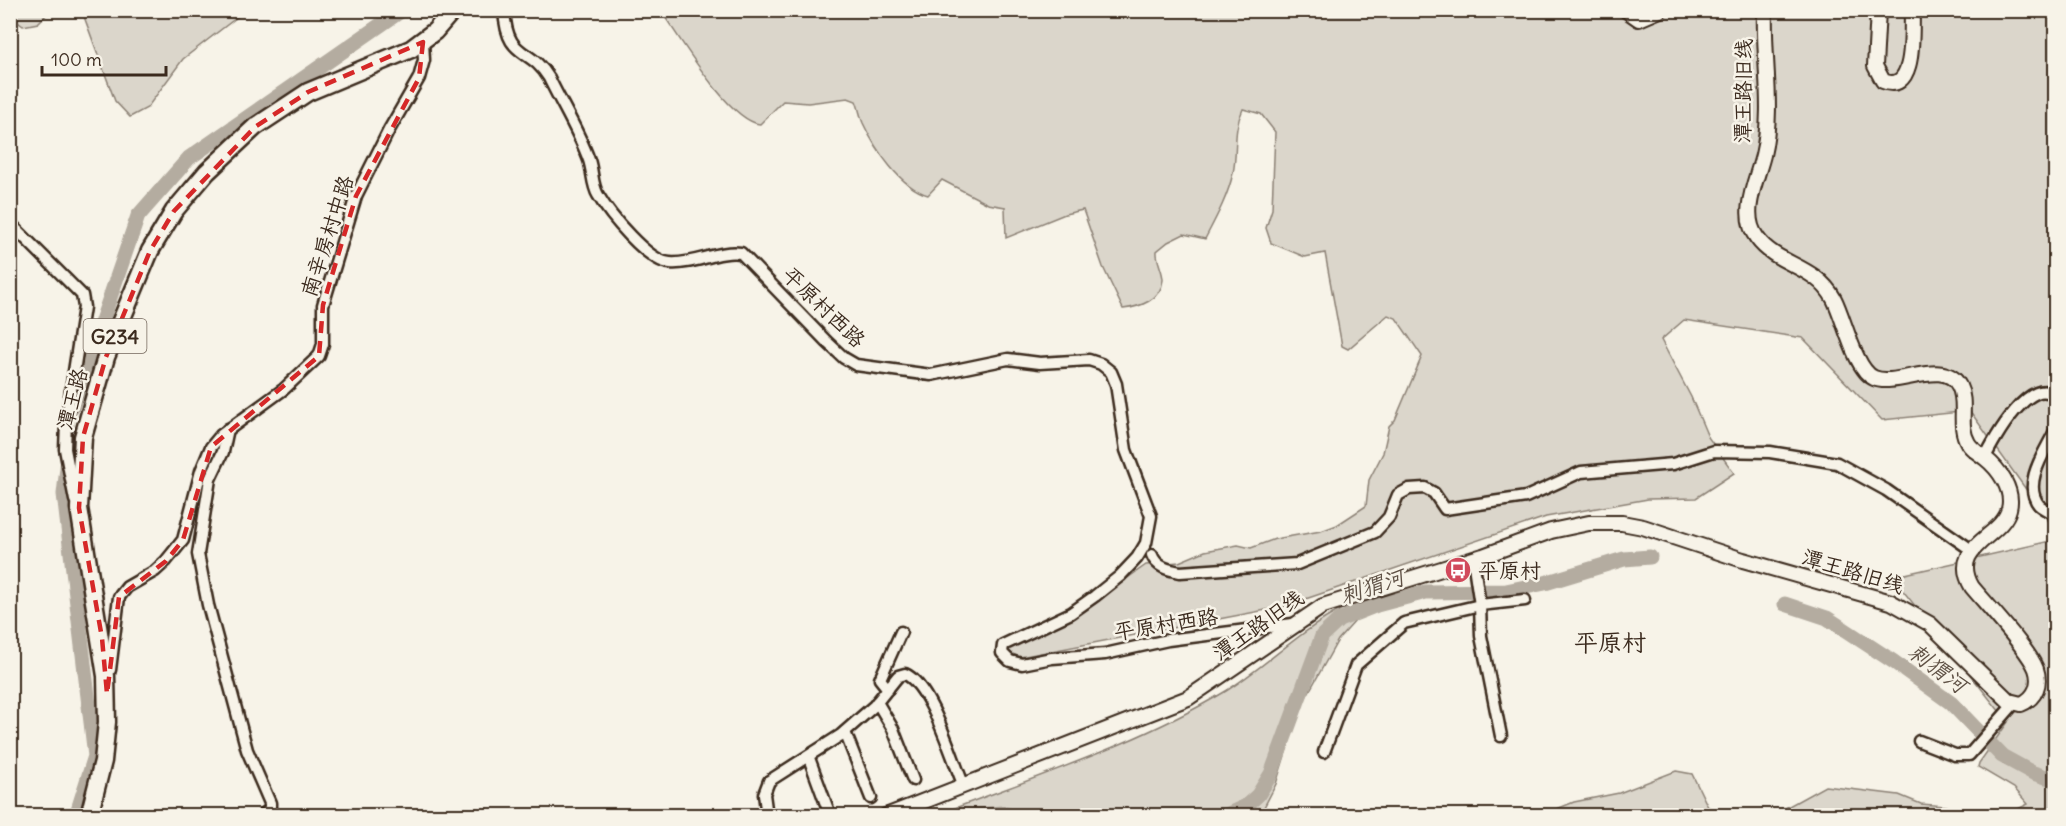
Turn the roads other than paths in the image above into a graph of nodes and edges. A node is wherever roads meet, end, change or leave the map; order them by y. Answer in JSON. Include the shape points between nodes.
{"nodes":[{"id":1,"x":453,"y":10,"type":"edge"},
{"id":2,"x":504,"y":10,"type":"edge"},
{"id":3,"x":1626,"y":10,"type":"edge"},
{"id":4,"x":1660,"y":10,"type":"edge"},
{"id":5,"x":1765,"y":10,"type":"edge"},
{"id":6,"x":1878,"y":10,"type":"edge"},
{"id":7,"x":1912,"y":10,"type":"edge"},
{"id":8,"x":423,"y":42,"type":"junction"},
{"id":9,"x":10,"y":223,"type":"edge"},
{"id":10,"x":2055,"y":398,"type":"edge"},
{"id":11,"x":228,"y":429,"type":"junction"},
{"id":12,"x":2055,"y":429,"type":"edge"},
{"id":13,"x":1985,"y":458,"type":"junction"},
{"id":14,"x":2055,"y":515,"type":"edge"},
{"id":15,"x":84,"y":534,"type":"junction"},
{"id":16,"x":1973,"y":551,"type":"junction"},
{"id":17,"x":1152,"y":555,"type":"dead end"},
{"id":18,"x":1473,"y":559,"type":"junction"},
{"id":19,"x":1525,"y":600,"type":"dead end"},
{"id":20,"x":1480,"y":605,"type":"junction"},
{"id":21,"x":1293,"y":624,"type":"junction"},
{"id":22,"x":901,"y":632,"type":"dead end"},
{"id":23,"x":888,"y":689,"type":"junction"},
{"id":24,"x":107,"y":694,"type":"junction"},
{"id":25,"x":877,"y":702,"type":"junction"},
{"id":26,"x":2012,"y":706,"type":"dead end"},
{"id":27,"x":845,"y":732,"type":"junction"},
{"id":28,"x":1501,"y":736,"type":"dead end"},
{"id":29,"x":1919,"y":741,"type":"dead end"},
{"id":30,"x":1324,"y":752,"type":"dead end"},
{"id":31,"x":809,"y":758,"type":"junction"},
{"id":32,"x":913,"y":780,"type":"dead end"},
{"id":33,"x":964,"y":786,"type":"junction"},
{"id":34,"x":96,"y":787,"type":"junction"},
{"id":35,"x":872,"y":798,"type":"dead end"},
{"id":36,"x":830,"y":815,"type":"edge"},
{"id":37,"x":88,"y":816,"type":"edge"},
{"id":38,"x":95,"y":816,"type":"edge"},
{"id":39,"x":262,"y":816,"type":"edge"},
{"id":40,"x":767,"y":816,"type":"edge"},
{"id":41,"x":886,"y":816,"type":"edge"}],
"edges":[{"from":1,"to":8,"type":"highway","name":"潭王路","number":"G234"},
{"from":2,"to":21,"type":"street","name":"平原村西路","via":[[510,41],[516,50],[542,66],[549,78],[589,161],[601,200],[617,222],[659,261],[671,264],[741,253],[833,349],[856,365],[931,375],[1008,359],[1040,363],[1089,360],[1111,372],[1126,450],[1151,516],[1146,543],[1120,576],[1095,596],[1071,613],[1003,645],[1002,653],[1010,661],[1022,664],[1105,654],[1168,640]]},
{"from":3,"to":4,"type":"main road","via":[[1639,19]]},
{"from":5,"to":13,"type":"main road","name":"潭王路旧线","via":[[1766,137],[1751,198],[1754,232],[1771,251],[1808,271],[1824,285],[1869,375],[1886,380],[1935,373],[1957,382],[1962,394],[1963,431],[1972,448]]},
{"from":6,"to":7,"type":"main road","via":[[1875,66],[1883,81],[1894,84],[1904,79],[1909,68]]},
{"from":8,"to":11,"type":"street","name":"南辛房村中路","via":[[419,78],[356,196],[325,296],[319,356],[284,389]]},
{"from":8,"to":15,"type":"highway","name":"潭王路","number":"G234","via":[[308,92],[280,109],[207,172],[174,211],[150,251],[106,357],[83,437],[80,508]]},
{"from":9,"to":15,"type":"street","via":[[82,296],[84,307],[65,449]]},
{"from":10,"to":13,"type":"street","via":[[2040,391],[2027,396]]},
{"from":11,"to":24,"type":"street","name":"南辛房村中路","via":[[212,447],[201,471],[183,540],[160,566],[119,597]]},
{"from":11,"to":39,"type":"street","via":[[223,452],[210,479],[198,554],[247,750],[270,803],[270,809]]},
{"from":12,"to":14,"type":"street","via":[[2039,462],[2033,494],[2040,505]]},
{"from":13,"to":16,"type":"main road","name":"潭王路旧线","via":[[2004,482],[2010,507],[2002,522]]},
{"from":15,"to":24,"type":"highway","name":"潭王路","number":"G234","via":[[102,638]]},
{"from":16,"to":17,"type":"street","via":[[1886,490],[1837,463],[1770,452],[1714,451],[1673,464],[1581,472],[1526,496],[1445,509],[1434,493],[1425,488],[1409,489],[1398,495],[1389,518],[1376,532],[1297,564],[1180,572],[1167,569]]},
{"from":16,"to":18,"type":"main road","name":"潭王路旧线","via":[[1966,569],[1969,582],[2036,671],[2034,693],[2021,704],[2003,696],[1930,624],[1891,602],[1643,528],[1607,522],[1573,526]]},
{"from":18,"to":20,"type":"street"},
{"from":18,"to":21,"type":"main road","name":"潭王路旧线","via":[[1340,599]]},
{"from":19,"to":20,"type":"street"},
{"from":20,"to":28,"type":"street","via":[[1480,636]]},
{"from":20,"to":30,"type":"street","via":[[1404,623],[1356,665]]},
{"from":21,"to":33,"type":"main road","name":"潭王路旧线","via":[[1188,698]]},
{"from":22,"to":23,"type":"street","via":[[880,679]]},
{"from":23,"to":25,"type":"street"},
{"from":23,"to":33,"type":"street","via":[[898,676],[905,674],[924,691]]},
{"from":24,"to":34,"type":"highway","name":"潭王路","number":"G234","via":[[103,761]]},
{"from":25,"to":27,"type":"street"},
{"from":25,"to":32,"type":"street","via":[[893,729]]},
{"from":26,"to":29,"type":"street","via":[[1969,755],[1955,755]]},
{"from":27,"to":31,"type":"street"},
{"from":27,"to":35,"type":"street"},
{"from":31,"to":36,"type":"street"},
{"from":31,"to":40,"type":"street","via":[[769,782],[764,794]]},
{"from":33,"to":41,"type":"main road","name":"潭王路旧线"},
{"from":34,"to":37,"type":"highway","name":"潭王路","number":"G234"},
{"from":34,"to":38,"type":"street","via":[[100,796]]}]}
